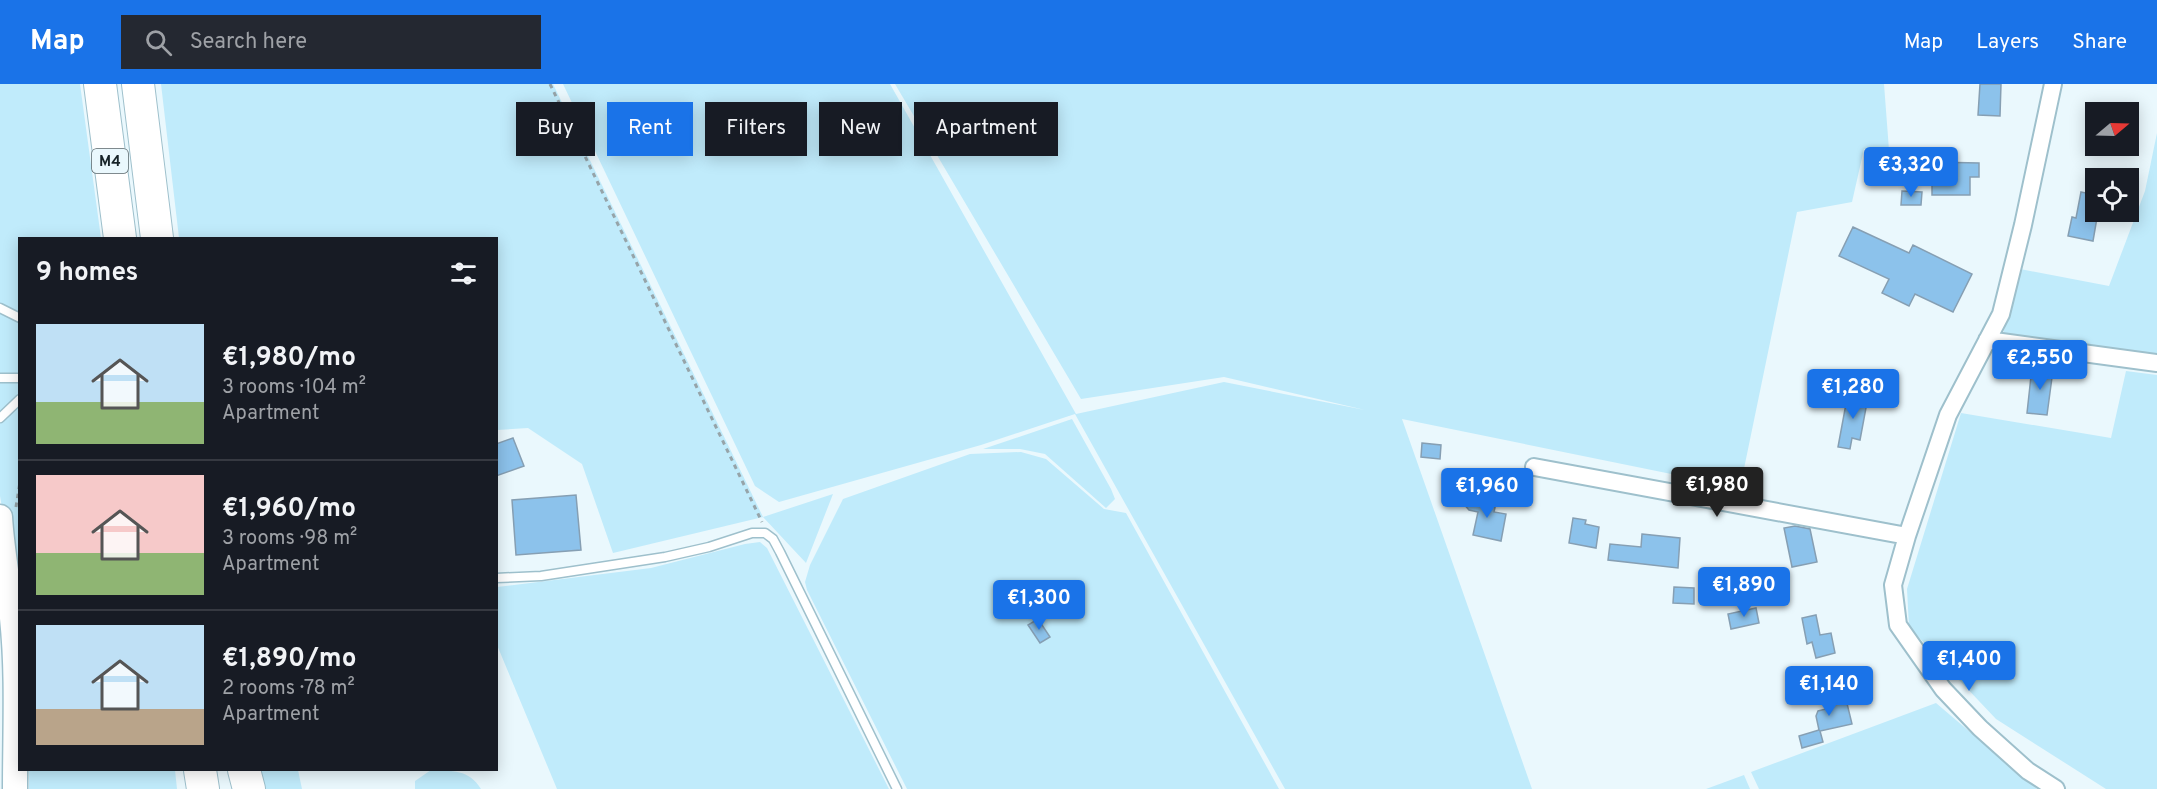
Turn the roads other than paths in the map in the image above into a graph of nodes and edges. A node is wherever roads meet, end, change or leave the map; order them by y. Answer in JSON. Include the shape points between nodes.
{"nodes":[{"id":1,"x":100,"y":84,"type":"edge"},
{"id":2,"x":138,"y":84,"type":"edge"},
{"id":3,"x":2053,"y":84,"type":"edge"},
{"id":4,"x":120,"y":237,"type":"edge"},
{"id":5,"x":157,"y":237,"type":"edge"},
{"id":6,"x":0,"y":308,"type":"edge"},
{"id":7,"x":18,"y":317,"type":"edge"},
{"id":8,"x":1987,"y":340,"type":"junction"},
{"id":9,"x":2157,"y":363,"type":"edge"},
{"id":10,"x":0,"y":378,"type":"edge"},
{"id":11,"x":18,"y":378,"type":"edge"},
{"id":12,"x":18,"y":401,"type":"edge"},
{"id":13,"x":0,"y":418,"type":"edge"},
{"id":14,"x":1534,"y":467,"type":"dead end"},
{"id":15,"x":0,"y":531,"type":"edge"},
{"id":16,"x":1907,"y":536,"type":"junction"},
{"id":17,"x":498,"y":578,"type":"edge"},
{"id":18,"x":198,"y":771,"type":"edge"},
{"id":19,"x":198,"y":771,"type":"edge"},
{"id":20,"x":239,"y":771,"type":"edge"},
{"id":21,"x":244,"y":771,"type":"edge"},
{"id":22,"x":15,"y":789,"type":"edge"},
{"id":23,"x":198,"y":789,"type":"edge"},
{"id":24,"x":203,"y":789,"type":"edge"},
{"id":25,"x":242,"y":789,"type":"edge"},
{"id":26,"x":249,"y":789,"type":"edge"},
{"id":27,"x":897,"y":789,"type":"edge"},
{"id":28,"x":2056,"y":789,"type":"edge"}],
"edges":[{"from":1,"to":4,"type":"highway","number":"M4"},
{"from":2,"to":5,"type":"highway","number":"M4"},
{"from":3,"to":8,"type":"street","via":[[2001,314]]},
{"from":6,"to":7,"type":"lane"},
{"from":8,"to":9,"type":"street"},
{"from":8,"to":16,"type":"street","via":[[1948,415]]},
{"from":10,"to":11,"type":"lane"},
{"from":12,"to":13,"type":"lane"},
{"from":14,"to":16,"type":"street"},
{"from":15,"to":22,"type":"main road","via":[[13,628]]},
{"from":16,"to":28,"type":"street","via":[[1893,585],[1898,625],[1958,705],[2028,771]]},
{"from":17,"to":27,"type":"lane","via":[[541,576],[665,557],[752,533],[765,533],[773,539]]},
{"from":18,"to":23,"type":"highway"},
{"from":19,"to":24,"type":"highway"},
{"from":20,"to":25,"type":"highway"},
{"from":21,"to":26,"type":"highway"}]}
